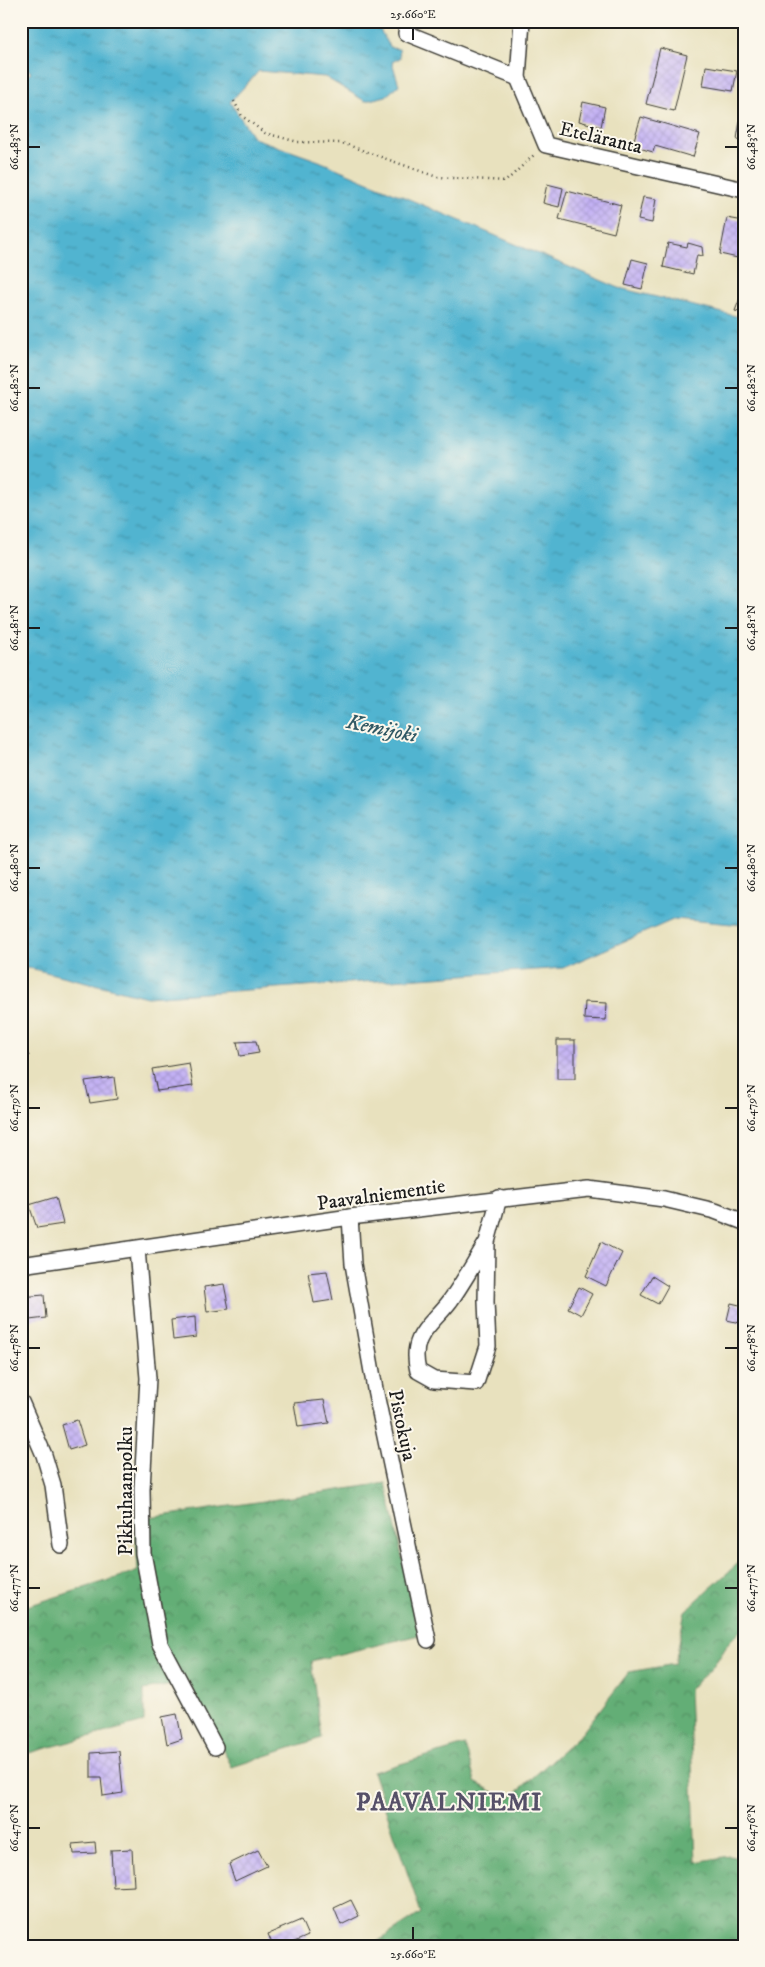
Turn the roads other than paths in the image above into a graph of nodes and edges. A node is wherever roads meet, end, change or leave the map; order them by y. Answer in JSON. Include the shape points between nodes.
{"nodes":[{"id":1,"x":408,"y":21,"type":"edge"},
{"id":2,"x":522,"y":21,"type":"edge"},
{"id":3,"x":518,"y":78,"type":"junction"},
{"id":4,"x":744,"y":190,"type":"edge"},
{"id":5,"x":499,"y":1198,"type":"junction"},
{"id":6,"x":350,"y":1217,"type":"junction"},
{"id":7,"x":744,"y":1222,"type":"edge"},
{"id":8,"x":487,"y":1242,"type":"junction"},
{"id":9,"x":137,"y":1249,"type":"junction"},
{"id":10,"x":21,"y":1265,"type":"edge"},
{"id":11,"x":21,"y":1402,"type":"edge"},
{"id":12,"x":61,"y":1545,"type":"dead end"},
{"id":13,"x":428,"y":1640,"type":"dead end"},
{"id":14,"x":216,"y":1747,"type":"dead end"}],
"edges":[{"from":1,"to":3,"type":"street","via":[[406,33]]},
{"from":2,"to":3,"type":"street","name":"Eteläranta"},
{"from":3,"to":4,"type":"street","name":"Eteläranta","via":[[546,145]]},
{"from":5,"to":6,"type":"street","name":"Paavalniementie"},
{"from":5,"to":7,"type":"street","name":"Paavalniementie","via":[[589,1189],[664,1199],[715,1211]]},
{"from":5,"to":8,"type":"street"},
{"from":6,"to":9,"type":"street","name":"Paavalniementie"},
{"from":6,"to":13,"type":"street","name":"Pistokuja","via":[[353,1264],[375,1389]]},
{"from":8,"to":8,"type":"street","via":[[449,1302],[425,1327],[414,1355],[418,1371],[434,1380],[476,1383],[488,1346]]},
{"from":9,"to":10,"type":"street","name":"Paavalniementie"},
{"from":9,"to":14,"type":"street","name":"Pikkuhaanpolku","via":[[148,1378],[142,1552],[160,1644]]},
{"from":11,"to":12,"type":"street","via":[[53,1485]]}]}
